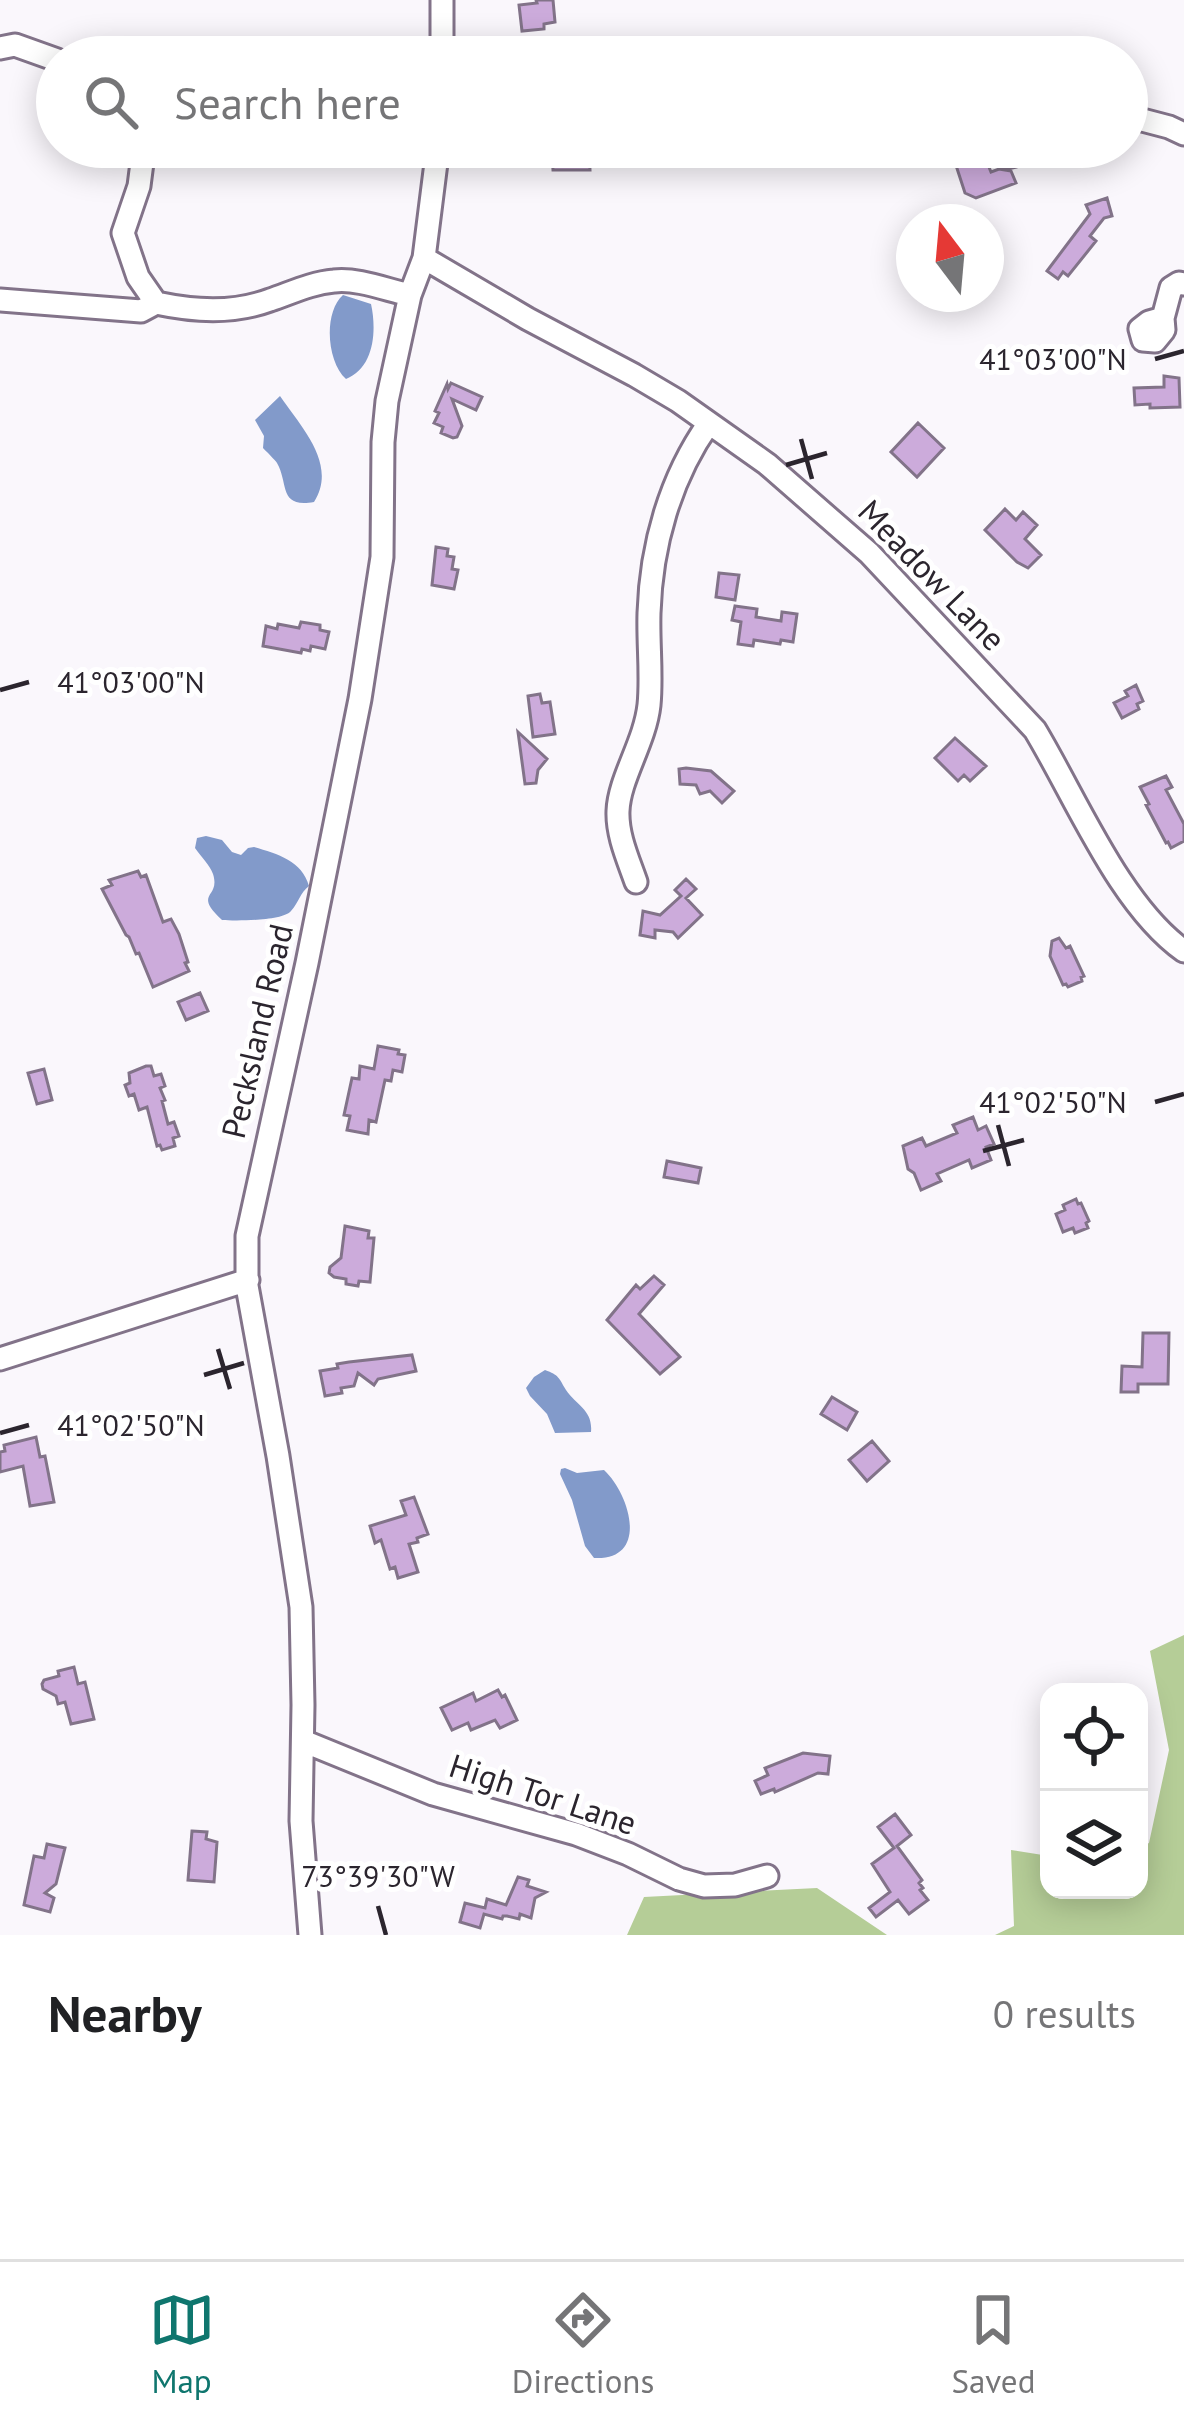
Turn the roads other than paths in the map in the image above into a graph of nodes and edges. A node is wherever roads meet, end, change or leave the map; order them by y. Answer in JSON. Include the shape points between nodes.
{"nodes":[{"id":1,"x":442,"y":0,"type":"edge"},
{"id":2,"x":442,"y":36,"type":"edge"},
{"id":3,"x":0,"y":48,"type":"edge"},
{"id":4,"x":36,"y":52,"type":"edge"},
{"id":5,"x":1148,"y":122,"type":"edge"},
{"id":6,"x":1184,"y":134,"type":"edge"},
{"id":7,"x":141,"y":168,"type":"edge"},
{"id":8,"x":435,"y":168,"type":"edge"},
{"id":9,"x":424,"y":258,"type":"junction"},
{"id":10,"x":1184,"y":284,"type":"edge"},
{"id":11,"x":410,"y":295,"type":"junction"},
{"id":12,"x":0,"y":300,"type":"edge"},
{"id":13,"x":156,"y":303,"type":"junction"},
{"id":14,"x":1163,"y":318,"type":"dead end"},
{"id":15,"x":709,"y":423,"type":"junction"},
{"id":16,"x":636,"y":882,"type":"dead end"},
{"id":17,"x":1184,"y":951,"type":"edge"},
{"id":18,"x":248,"y":1280,"type":"junction"},
{"id":19,"x":0,"y":1359,"type":"edge"},
{"id":20,"x":303,"y":1742,"type":"junction"},
{"id":21,"x":767,"y":1876,"type":"dead end"},
{"id":22,"x":310,"y":1935,"type":"edge"}],
"edges":[{"from":1,"to":2,"type":"street"},
{"from":3,"to":4,"type":"street"},
{"from":5,"to":6,"type":"street"},
{"from":7,"to":13,"type":"street","via":[[123,233]]},
{"from":8,"to":9,"type":"street","name":"Pecksland Road"},
{"from":9,"to":11,"type":"street","name":"Pecksland Road"},
{"from":9,"to":15,"type":"street","name":"Meadow Lane"},
{"from":10,"to":14,"type":"street","via":[[1172,288]]},
{"from":11,"to":13,"type":"street","via":[[339,280],[221,310]]},
{"from":11,"to":18,"type":"street","name":"Pecksland Road","via":[[387,401],[382,556],[360,699],[252,1205]]},
{"from":12,"to":13,"type":"street","via":[[141,311]]},
{"from":15,"to":16,"type":"street","via":[[683,466],[656,549],[649,706],[618,808]]},
{"from":15,"to":17,"type":"street","name":"Meadow Lane","via":[[827,514],[1021,712],[1144,912]]},
{"from":18,"to":19,"type":"street"},
{"from":18,"to":20,"type":"street","name":"Pecksland Road","via":[[302,1607]]},
{"from":20,"to":21,"type":"street","name":"High Tor Lane","via":[[433,1794],[577,1834],[679,1879],[735,1886]]},
{"from":20,"to":22,"type":"street","name":"Pecksland Road"}]}
